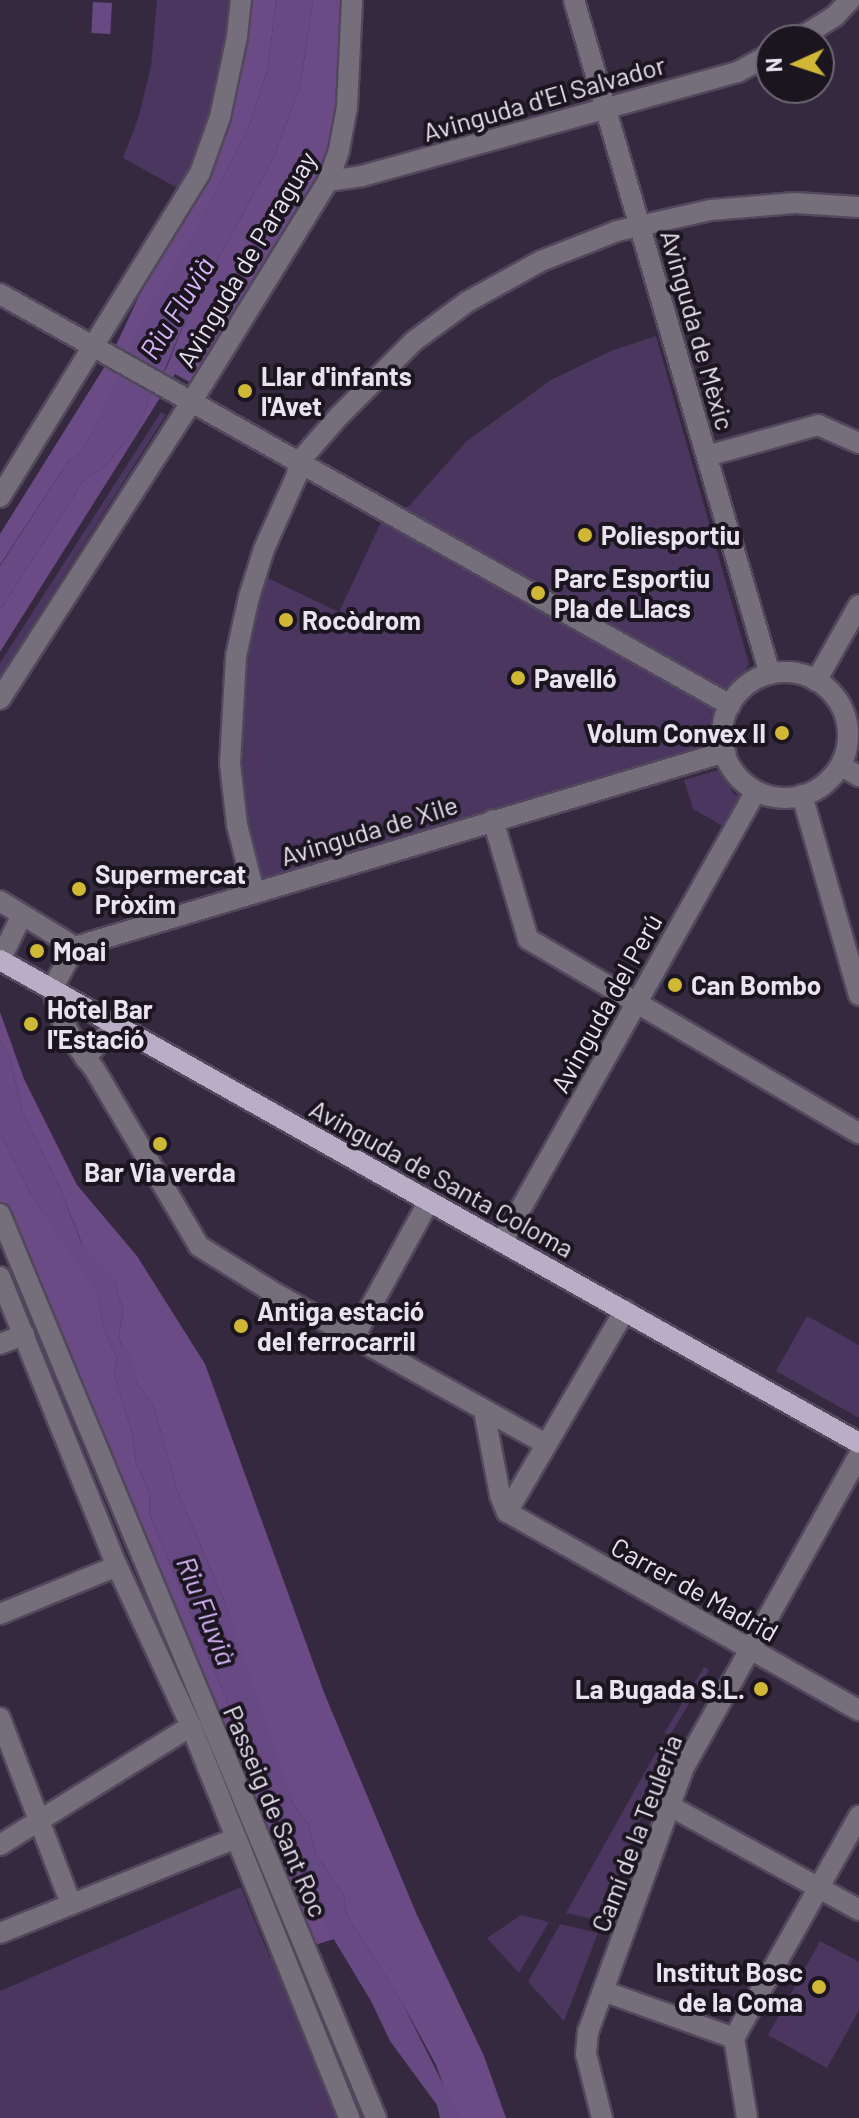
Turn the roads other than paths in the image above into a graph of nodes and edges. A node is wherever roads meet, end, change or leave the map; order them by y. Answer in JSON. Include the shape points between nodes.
{"nodes":[{"id":1,"x":241,"y":0,"type":"edge"},
{"id":2,"x":352,"y":0,"type":"edge"},
{"id":3,"x":574,"y":0,"type":"edge"},
{"id":4,"x":850,"y":0,"type":"edge"},
{"id":5,"x":822,"y":24,"type":"edge"},
{"id":6,"x":755,"y":63,"type":"edge"},
{"id":7,"x":605,"y":107,"type":"junction"},
{"id":8,"x":328,"y":181,"type":"junction"},
{"id":9,"x":859,"y":207,"type":"edge"},
{"id":10,"x":640,"y":224,"type":"junction"},
{"id":11,"x":2,"y":299,"type":"edge"},
{"id":12,"x":98,"y":349,"type":"junction"},
{"id":13,"x":192,"y":401,"type":"junction"},
{"id":14,"x":859,"y":443,"type":"edge"},
{"id":15,"x":707,"y":456,"type":"junction"},
{"id":16,"x":298,"y":463,"type":"junction"},
{"id":17,"x":0,"y":497,"type":"edge"},
{"id":18,"x":859,"y":605,"type":"edge"},
{"id":19,"x":770,"y":674,"type":"junction"},
{"id":20,"x":816,"y":681,"type":"junction"},
{"id":21,"x":0,"y":699,"type":"edge"},
{"id":22,"x":730,"y":705,"type":"junction"},
{"id":23,"x":852,"y":715,"type":"edge"},
{"id":24,"x":725,"y":752,"type":"junction"},
{"id":25,"x":850,"y":771,"type":"edge"},
{"id":26,"x":756,"y":791,"type":"junction"},
{"id":27,"x":802,"y":795,"type":"junction"},
{"id":28,"x":493,"y":820,"type":"junction"},
{"id":29,"x":254,"y":892,"type":"junction"},
{"id":30,"x":0,"y":901,"type":"edge"},
{"id":31,"x":21,"y":917,"type":"junction"},
{"id":32,"x":75,"y":947,"type":"junction"},
{"id":33,"x":0,"y":960,"type":"edge"},
{"id":34,"x":52,"y":989,"type":"junction"},
{"id":35,"x":859,"y":995,"type":"edge"},
{"id":36,"x":636,"y":1002,"type":"junction"},
{"id":37,"x":115,"y":1025,"type":"junction"},
{"id":38,"x":85,"y":1058,"type":"junction"},
{"id":39,"x":859,"y":1133,"type":"edge"},
{"id":40,"x":429,"y":1201,"type":"junction"},
{"id":41,"x":0,"y":1214,"type":"edge"},
{"id":42,"x":503,"y":1240,"type":"junction"},
{"id":43,"x":0,"y":1277,"type":"edge"},
{"id":44,"x":625,"y":1310,"type":"junction"},
{"id":45,"x":24,"y":1335,"type":"junction"},
{"id":46,"x":354,"y":1337,"type":"junction"},
{"id":47,"x":0,"y":1344,"type":"edge"},
{"id":48,"x":484,"y":1411,"type":"junction"},
{"id":49,"x":859,"y":1443,"type":"edge"},
{"id":50,"x":546,"y":1444,"type":"junction"},
{"id":51,"x":859,"y":1456,"type":"edge"},
{"id":52,"x":507,"y":1512,"type":"junction"},
{"id":53,"x":117,"y":1566,"type":"junction"},
{"id":54,"x":0,"y":1614,"type":"edge"},
{"id":55,"x":751,"y":1650,"type":"junction"},
{"id":56,"x":859,"y":1710,"type":"edge"},
{"id":57,"x":0,"y":1718,"type":"edge"},
{"id":58,"x":191,"y":1726,"type":"junction"},
{"id":59,"x":670,"y":1806,"type":"junction"},
{"id":60,"x":859,"y":1816,"type":"edge"},
{"id":61,"x":41,"y":1822,"type":"junction"},
{"id":62,"x":234,"y":1839,"type":"junction"},
{"id":63,"x":0,"y":1845,"type":"edge"},
{"id":64,"x":820,"y":1888,"type":"junction"},
{"id":65,"x":71,"y":1904,"type":"junction"},
{"id":66,"x":859,"y":1910,"type":"edge"},
{"id":67,"x":0,"y":1933,"type":"edge"},
{"id":68,"x":603,"y":1991,"type":"junction"},
{"id":69,"x":734,"y":2038,"type":"junction"},
{"id":70,"x":349,"y":2118,"type":"edge"},
{"id":71,"x":376,"y":2118,"type":"edge"},
{"id":72,"x":602,"y":2118,"type":"edge"},
{"id":73,"x":747,"y":2118,"type":"edge"}],
"edges":[{"from":1,"to":12,"type":"street","via":[[220,117],[200,173]]},
{"from":2,"to":8,"type":"street","name":"Avinguda de Paraguay","via":[[347,107]]},
{"from":3,"to":7,"type":"street","name":"Avinguda de Mèxic"},
{"from":4,"to":5,"type":"street"},
{"from":6,"to":7,"type":"street","name":"Avinguda d'El Salvador","via":[[738,72]]},
{"from":7,"to":8,"type":"street","name":"Avinguda d'El Salvador"},
{"from":7,"to":10,"type":"street","name":"Avinguda de Mèxic"},
{"from":8,"to":13,"type":"street","name":"Avinguda de Paraguay"},
{"from":9,"to":10,"type":"street","via":[[767,203]]},
{"from":10,"to":15,"type":"street","name":"Avinguda de Mèxic"},
{"from":10,"to":16,"type":"street","via":[[531,266],[438,323],[388,364]]},
{"from":11,"to":12,"type":"street"},
{"from":12,"to":13,"type":"street"},
{"from":12,"to":17,"type":"street"},
{"from":13,"to":16,"type":"street"},
{"from":13,"to":21,"type":"street","name":"Avinguda de Paraguay"},
{"from":14,"to":15,"type":"street","via":[[818,425]]},
{"from":15,"to":19,"type":"street","name":"Avinguda de Mèxic"},
{"from":16,"to":22,"type":"street"},
{"from":16,"to":29,"type":"street","via":[[249,597],[232,691],[230,764],[237,825]]},
{"from":18,"to":20,"type":"street"},
{"from":19,"to":20,"type":"street","via":[[799,674]]},
{"from":19,"to":22,"type":"street","via":[[746,685]]},
{"from":20,"to":23,"type":"street"},
{"from":22,"to":24,"type":"street","via":[[723,727]]},
{"from":23,"to":25,"type":"street"},
{"from":24,"to":26,"type":"street","via":[[735,774]]},
{"from":24,"to":28,"type":"street","name":"Avinguda de Xile"},
{"from":25,"to":27,"type":"street"},
{"from":26,"to":27,"type":"street","via":[[776,798]]},
{"from":26,"to":36,"type":"street","name":"Avinguda del Perú"},
{"from":27,"to":35,"type":"street"},
{"from":28,"to":29,"type":"street","name":"Avinguda de Xile"},
{"from":28,"to":36,"type":"street","via":[[528,939]]},
{"from":29,"to":32,"type":"street","name":"Avinguda de Xile"},
{"from":30,"to":31,"type":"street"},
{"from":31,"to":32,"type":"street"},
{"from":31,"to":33,"type":"street"},
{"from":32,"to":34,"type":"street"},
{"from":33,"to":34,"type":"main road","name":"Avinguda de Santa Coloma"},
{"from":34,"to":37,"type":"main road","name":"Avinguda de Santa Coloma"},
{"from":34,"to":38,"type":"street","via":[[61,1018]]},
{"from":36,"to":39,"type":"street"},
{"from":36,"to":42,"type":"street","name":"Avinguda del Perú"},
{"from":37,"to":38,"type":"street"},
{"from":37,"to":40,"type":"main road","name":"Avinguda de Santa Coloma"},
{"from":38,"to":46,"type":"street","via":[[199,1246]]},
{"from":40,"to":42,"type":"main road","name":"Avinguda de Santa Coloma"},
{"from":40,"to":46,"type":"street"},
{"from":41,"to":71,"type":"street","name":"Passeig de Sant Roc"},
{"from":42,"to":44,"type":"main road","name":"Avinguda de Santa Coloma"},
{"from":43,"to":45,"type":"street","name":"Passeig de Sant Roc"},
{"from":44,"to":49,"type":"main road","name":"Avinguda de Santa Coloma"},
{"from":44,"to":50,"type":"street"},
{"from":45,"to":47,"type":"street"},
{"from":45,"to":53,"type":"street","name":"Passeig de Sant Roc"},
{"from":46,"to":48,"type":"street"},
{"from":48,"to":50,"type":"street"},
{"from":48,"to":52,"type":"street"},
{"from":50,"to":52,"type":"street"},
{"from":51,"to":55,"type":"street","name":"Camí de la Teuleria"},
{"from":52,"to":55,"type":"street","name":"Carrer de Madrid"},
{"from":53,"to":54,"type":"street"},
{"from":53,"to":58,"type":"street","name":"Passeig de Sant Roc"},
{"from":55,"to":56,"type":"street","name":"Carrer de Madrid"},
{"from":55,"to":59,"type":"street","name":"Camí de la Teuleria","via":[[689,1756]]},
{"from":57,"to":61,"type":"street"},
{"from":58,"to":61,"type":"street"},
{"from":58,"to":62,"type":"street","name":"Passeig de Sant Roc"},
{"from":59,"to":64,"type":"street"},
{"from":59,"to":68,"type":"street","name":"Camí de la Teuleria"},
{"from":60,"to":64,"type":"street"},
{"from":61,"to":63,"type":"street"},
{"from":61,"to":65,"type":"street"},
{"from":62,"to":65,"type":"street"},
{"from":62,"to":70,"type":"street","name":"Passeig de Sant Roc"},
{"from":64,"to":66,"type":"street"},
{"from":64,"to":69,"type":"street"},
{"from":65,"to":67,"type":"street"},
{"from":68,"to":69,"type":"street"},
{"from":68,"to":72,"type":"street","name":"Camí de la Teuleria","via":[[586,2054]]},
{"from":69,"to":73,"type":"street"}]}
